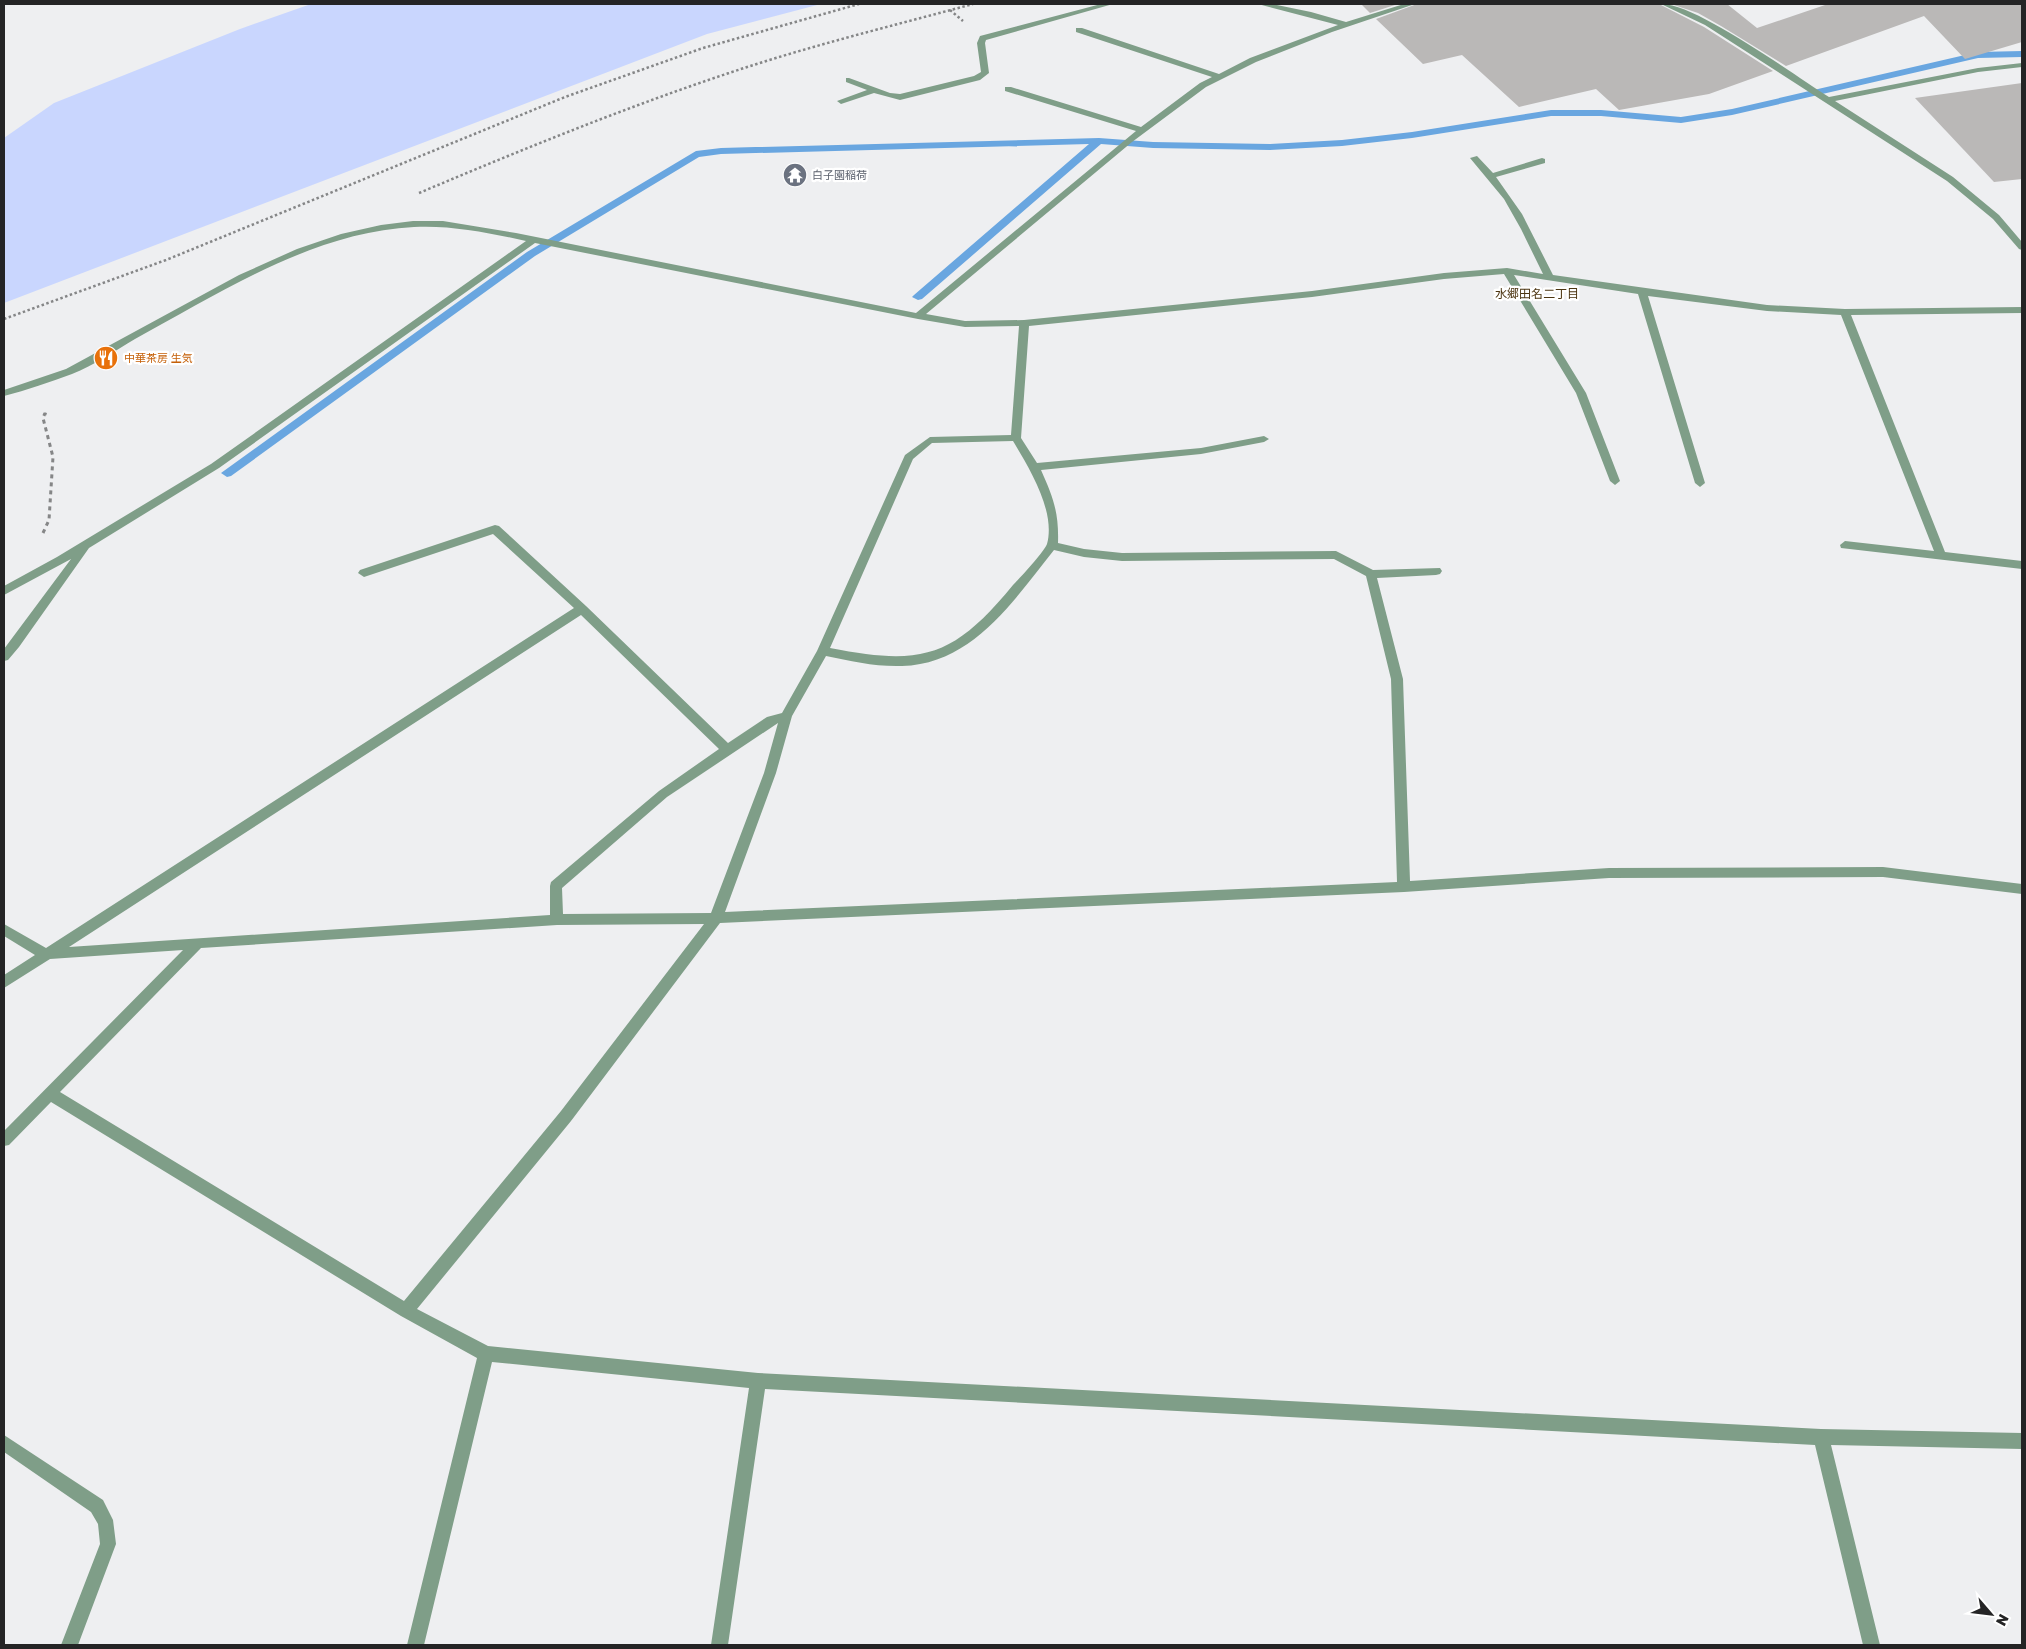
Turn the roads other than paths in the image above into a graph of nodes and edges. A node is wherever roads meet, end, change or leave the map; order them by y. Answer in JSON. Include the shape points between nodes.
{"nodes":[{"id":1,"x":1109,"y":4,"type":"edge"},
{"id":2,"x":1262,"y":4,"type":"edge"},
{"id":3,"x":1411,"y":4,"type":"edge"},
{"id":4,"x":1664,"y":4,"type":"edge"},
{"id":5,"x":1345,"y":24,"type":"junction"},
{"id":6,"x":1079,"y":30,"type":"dead end"},
{"id":7,"x":2022,"y":65,"type":"edge"},
{"id":8,"x":1220,"y":77,"type":"junction"},
{"id":9,"x":849,"y":80,"type":"dead end"},
{"id":10,"x":1008,"y":89,"type":"dead end"},
{"id":11,"x":874,"y":90,"type":"junction"},
{"id":12,"x":1827,"y":99,"type":"junction"},
{"id":13,"x":841,"y":101,"type":"dead end"},
{"id":14,"x":1142,"y":130,"type":"junction"},
{"id":15,"x":1474,"y":158,"type":"dead end"},
{"id":16,"x":1542,"y":161,"type":"dead end"},
{"id":17,"x":1492,"y":176,"type":"junction"},
{"id":18,"x":533,"y":240,"type":"junction"},
{"id":19,"x":2022,"y":247,"type":"edge"},
{"id":20,"x":1507,"y":271,"type":"junction"},
{"id":21,"x":1549,"y":277,"type":"junction"},
{"id":22,"x":1642,"y":292,"type":"junction"},
{"id":23,"x":2022,"y":310,"type":"edge"},
{"id":24,"x":1845,"y":312,"type":"junction"},
{"id":25,"x":918,"y":316,"type":"junction"},
{"id":26,"x":1024,"y":322,"type":"junction"},
{"id":27,"x":4,"y":393,"type":"edge"},
{"id":28,"x":1016,"y":438,"type":"junction"},
{"id":29,"x":1264,"y":439,"type":"dead end"},
{"id":30,"x":1034,"y":466,"type":"junction"},
{"id":31,"x":1615,"y":481,"type":"dead end"},
{"id":32,"x":1700,"y":483,"type":"dead end"},
{"id":33,"x":86,"y":545,"type":"junction"},
{"id":34,"x":1845,"y":545,"type":"dead end"},
{"id":35,"x":1052,"y":546,"type":"junction"},
{"id":36,"x":1941,"y":555,"type":"junction"},
{"id":37,"x":2022,"y":565,"type":"edge"},
{"id":38,"x":1436,"y":571,"type":"dead end"},
{"id":39,"x":364,"y":573,"type":"dead end"},
{"id":40,"x":1371,"y":574,"type":"junction"},
{"id":41,"x":4,"y":591,"type":"edge"},
{"id":42,"x":582,"y":609,"type":"junction"},
{"id":43,"x":823,"y":651,"type":"junction"},
{"id":44,"x":4,"y":657,"type":"edge"},
{"id":45,"x":786,"y":716,"type":"junction"},
{"id":46,"x":728,"y":750,"type":"junction"},
{"id":47,"x":1404,"y":887,"type":"junction"},
{"id":48,"x":2022,"y":889,"type":"edge"},
{"id":49,"x":716,"y":918,"type":"junction"},
{"id":50,"x":557,"y":920,"type":"junction"},
{"id":51,"x":4,"y":929,"type":"edge"},
{"id":52,"x":198,"y":942,"type":"junction"},
{"id":53,"x":45,"y":954,"type":"junction"},
{"id":54,"x":4,"y":982,"type":"edge"},
{"id":55,"x":51,"y":1094,"type":"junction"},
{"id":56,"x":4,"y":1140,"type":"edge"},
{"id":57,"x":406,"y":1311,"type":"junction"},
{"id":58,"x":486,"y":1354,"type":"junction"},
{"id":59,"x":758,"y":1381,"type":"junction"},
{"id":60,"x":1821,"y":1437,"type":"junction"},
{"id":61,"x":2022,"y":1441,"type":"edge"},
{"id":62,"x":4,"y":1443,"type":"edge"},
{"id":63,"x":70,"y":1645,"type":"edge"},
{"id":64,"x":415,"y":1645,"type":"edge"},
{"id":65,"x":719,"y":1645,"type":"edge"},
{"id":66,"x":1870,"y":1645,"type":"edge"}],
"edges":[{"from":1,"to":11,"type":"street","via":[[983,38],[980,43],[985,73],[978,78],[900,97]]},
{"from":2,"to":5,"type":"street"},
{"from":3,"to":5,"type":"street"},
{"from":4,"to":12,"type":"street","via":[[1708,23]]},
{"from":5,"to":8,"type":"street","via":[[1253,60]]},
{"from":6,"to":8,"type":"street"},
{"from":7,"to":12,"type":"street","via":[[1978,70]]},
{"from":8,"to":14,"type":"street","via":[[1203,85]]},
{"from":9,"to":11,"type":"street"},
{"from":10,"to":14,"type":"street"},
{"from":11,"to":13,"type":"street"},
{"from":12,"to":19,"type":"street","via":[[1950,179],[1996,217]]},
{"from":14,"to":25,"type":"street"},
{"from":15,"to":17,"type":"street"},
{"from":16,"to":17,"type":"street"},
{"from":17,"to":21,"type":"street","via":[[1514,207]]},
{"from":18,"to":25,"type":"street"},
{"from":18,"to":27,"type":"street","via":[[443,224],[381,228],[340,237],[242,277],[70,371]]},
{"from":18,"to":33,"type":"street","via":[[215,466]]},
{"from":20,"to":21,"type":"street"},
{"from":20,"to":26,"type":"street"},
{"from":20,"to":31,"type":"street","via":[[1581,393]]},
{"from":21,"to":22,"type":"street"},
{"from":22,"to":24,"type":"street","via":[[1766,308]]},
{"from":22,"to":32,"type":"street"},
{"from":23,"to":24,"type":"street"},
{"from":24,"to":36,"type":"street"},
{"from":25,"to":26,"type":"street","via":[[965,324]]},
{"from":26,"to":28,"type":"street"},
{"from":28,"to":30,"type":"street"},
{"from":28,"to":43,"type":"street","via":[[930,440],[909,456]]},
{"from":29,"to":30,"type":"street","via":[[1201,451]]},
{"from":30,"to":35,"type":"street","via":[[1050,502]]},
{"from":33,"to":41,"type":"street"},
{"from":33,"to":44,"type":"street"},
{"from":34,"to":36,"type":"street"},
{"from":35,"to":40,"type":"street","via":[[1122,557],[1336,555]]},
{"from":35,"to":43,"type":"street","via":[[979,631],[950,651],[911,661]]},
{"from":36,"to":37,"type":"street"},
{"from":38,"to":40,"type":"street"},
{"from":39,"to":42,"type":"street","via":[[495,529]]},
{"from":40,"to":47,"type":"street","via":[[1397,679]]},
{"from":42,"to":46,"type":"street"},
{"from":42,"to":53,"type":"street"},
{"from":43,"to":45,"type":"street"},
{"from":45,"to":46,"type":"street","via":[[771,720]]},
{"from":45,"to":49,"type":"street","via":[[770,773]]},
{"from":46,"to":50,"type":"street","via":[[662,794],[556,886]]},
{"from":47,"to":48,"type":"street","via":[[1609,873],[1883,872]]},
{"from":47,"to":49,"type":"street"},
{"from":49,"to":50,"type":"street"},
{"from":49,"to":57,"type":"street","via":[[566,1116]]},
{"from":50,"to":52,"type":"street"},
{"from":51,"to":53,"type":"street"},
{"from":52,"to":53,"type":"street"},
{"from":52,"to":55,"type":"street"},
{"from":53,"to":54,"type":"street"},
{"from":55,"to":56,"type":"street"},
{"from":55,"to":57,"type":"street"},
{"from":57,"to":58,"type":"street"},
{"from":58,"to":59,"type":"street"},
{"from":58,"to":64,"type":"street"},
{"from":59,"to":60,"type":"street"},
{"from":59,"to":65,"type":"street"},
{"from":60,"to":61,"type":"street"},
{"from":60,"to":66,"type":"street"},
{"from":62,"to":63,"type":"street","via":[[97,1506],[105,1518],[108,1544]]}]}
